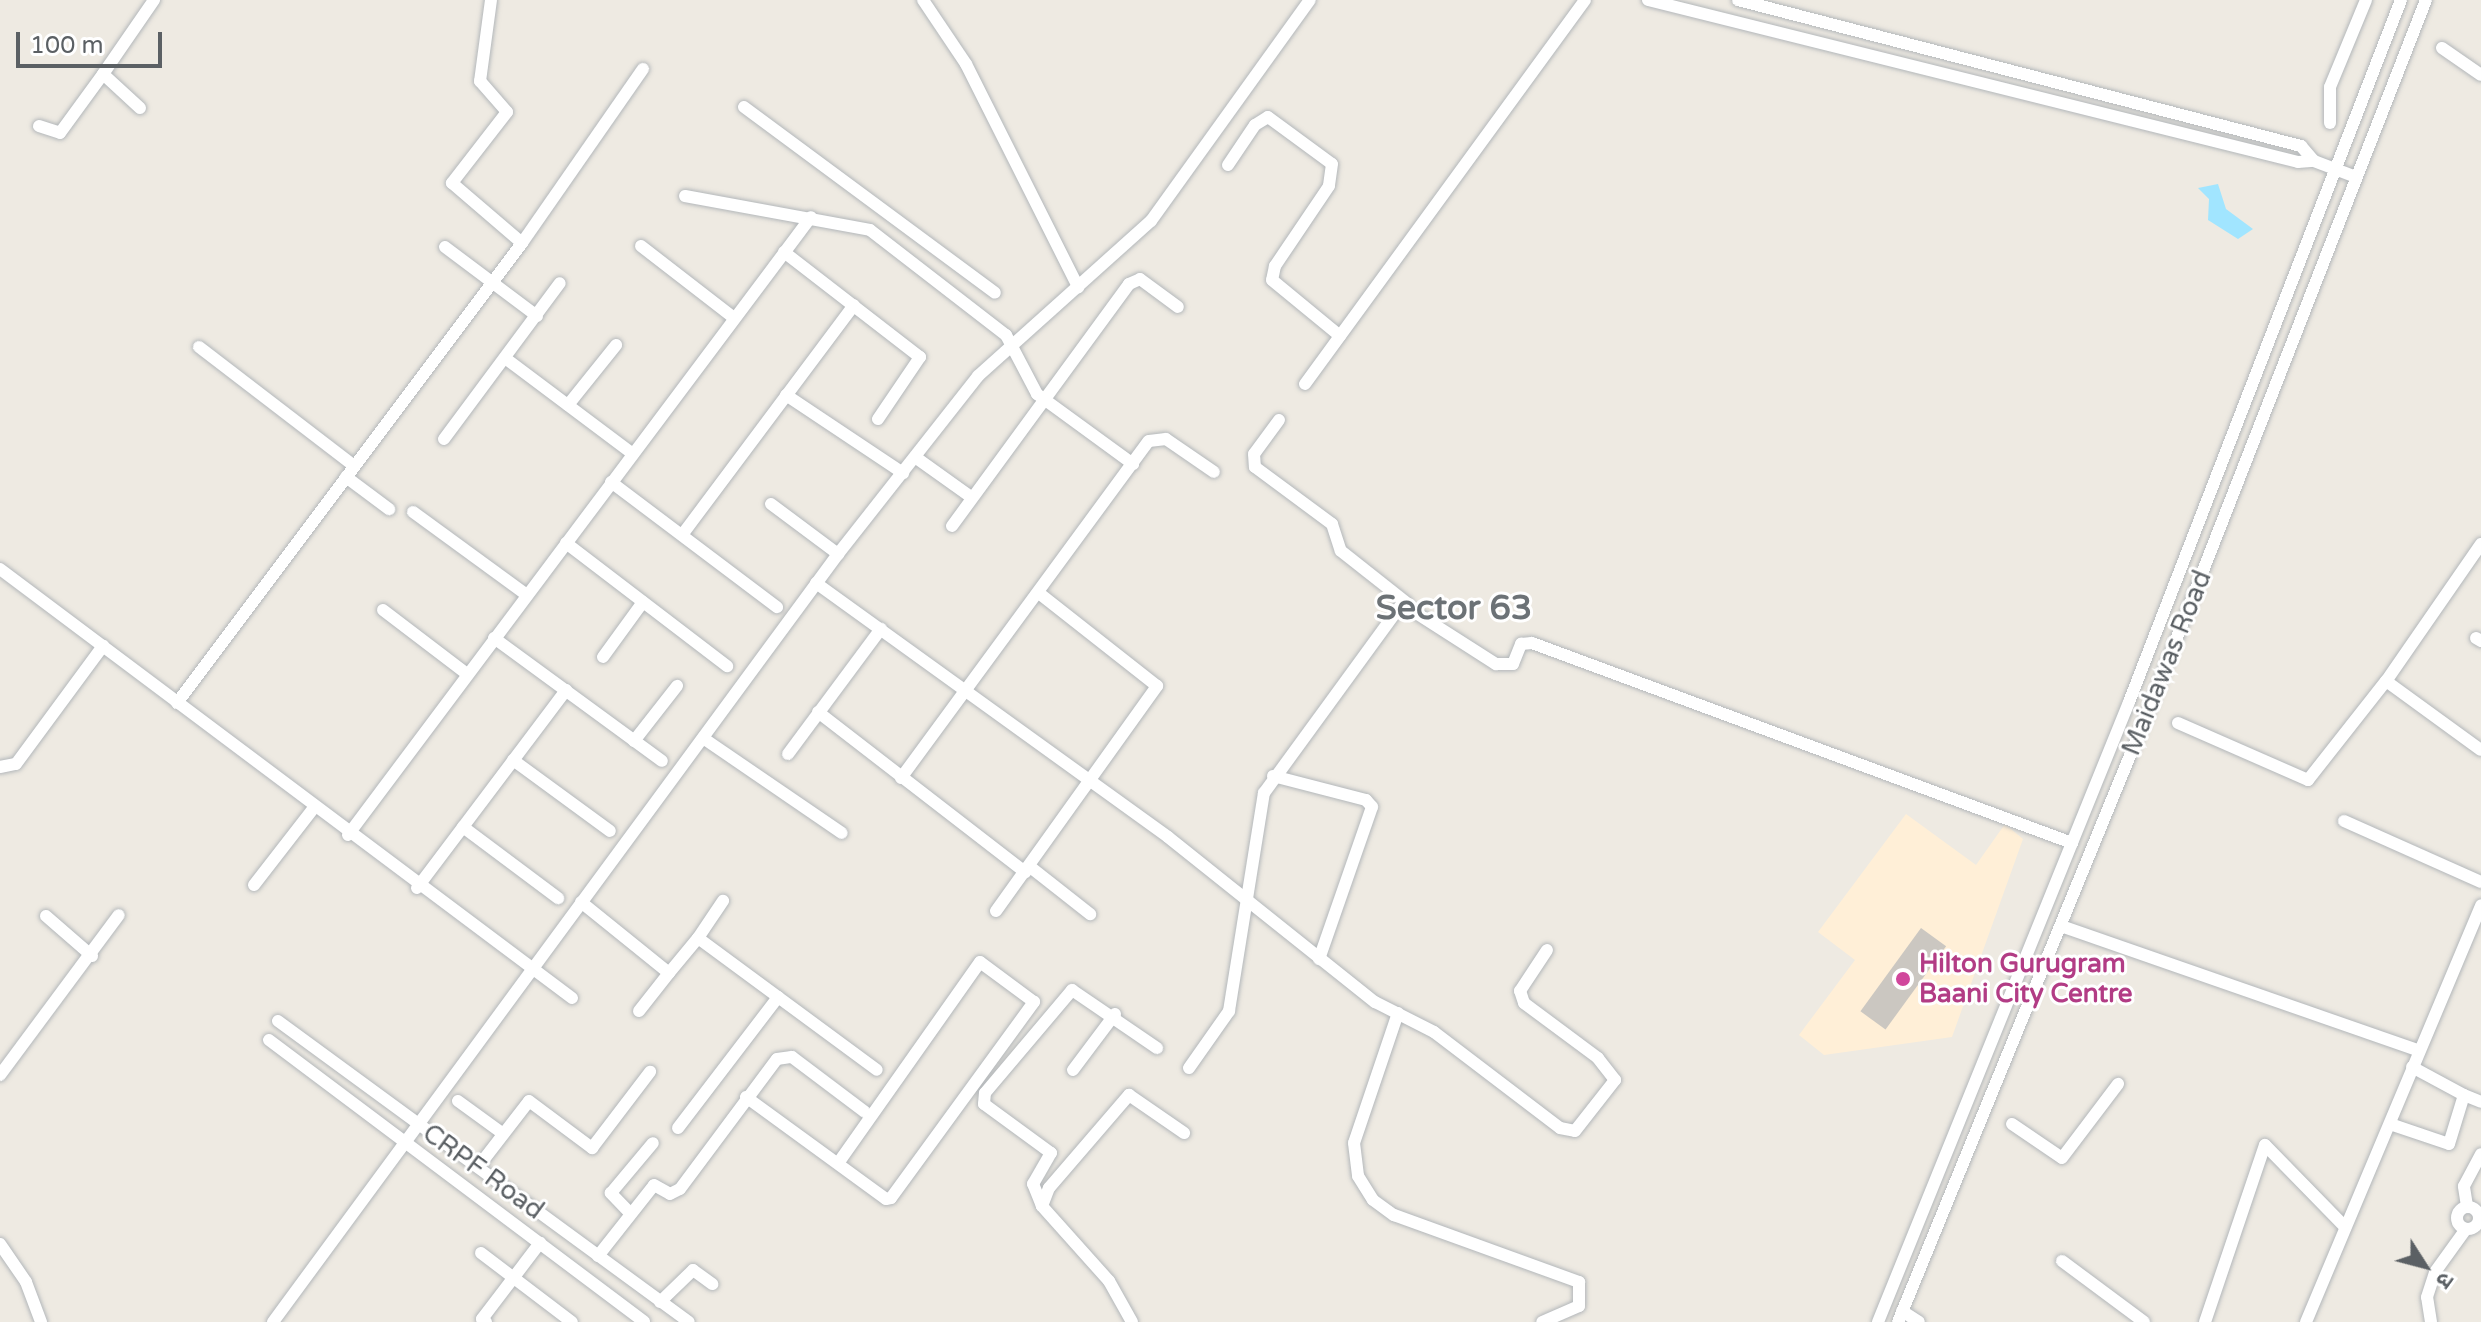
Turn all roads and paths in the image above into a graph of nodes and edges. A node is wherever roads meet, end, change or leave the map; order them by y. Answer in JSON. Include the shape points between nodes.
{"nodes":[{"id":1,"x":154,"y":0,"type":"edge"},
{"id":2,"x":491,"y":0,"type":"edge"},
{"id":3,"x":923,"y":0,"type":"edge"},
{"id":4,"x":1310,"y":0,"type":"edge"},
{"id":5,"x":1585,"y":0,"type":"edge"},
{"id":6,"x":1648,"y":0,"type":"edge"},
{"id":7,"x":1738,"y":0,"type":"edge"},
{"id":8,"x":2366,"y":0,"type":"edge"},
{"id":9,"x":2401,"y":0,"type":"edge"},
{"id":10,"x":2426,"y":0,"type":"edge"},
{"id":11,"x":2442,"y":48,"type":"dead end"},
{"id":12,"x":643,"y":69,"type":"dead end"},
{"id":13,"x":103,"y":74,"type":"junction"},
{"id":14,"x":2481,"y":75,"type":"edge"},
{"id":15,"x":744,"y":107,"type":"dead end"},
{"id":16,"x":140,"y":108,"type":"dead end"},
{"id":17,"x":2330,"y":123,"type":"dead end"},
{"id":18,"x":39,"y":126,"type":"dead end"},
{"id":19,"x":2314,"y":161,"type":"junction"},
{"id":20,"x":1228,"y":165,"type":"dead end"},
{"id":21,"x":2333,"y":169,"type":"junction"},
{"id":22,"x":2356,"y":177,"type":"junction"},
{"id":23,"x":685,"y":196,"type":"dead end"},
{"id":24,"x":811,"y":217,"type":"junction"},
{"id":25,"x":522,"y":243,"type":"junction"},
{"id":26,"x":641,"y":246,"type":"dead end"},
{"id":27,"x":445,"y":247,"type":"dead end"},
{"id":28,"x":784,"y":252,"type":"junction"},
{"id":29,"x":955,"y":263,"type":"junction"},
{"id":30,"x":492,"y":282,"type":"junction"},
{"id":31,"x":560,"y":283,"type":"dead end"},
{"id":32,"x":941,"y":284,"type":"junction"},
{"id":33,"x":1078,"y":287,"type":"junction"},
{"id":34,"x":995,"y":293,"type":"dead end"},
{"id":35,"x":854,"y":305,"type":"junction"},
{"id":36,"x":1178,"y":307,"type":"dead end"},
{"id":37,"x":537,"y":316,"type":"junction"},
{"id":38,"x":734,"y":318,"type":"junction"},
{"id":39,"x":1340,"y":336,"type":"junction"},
{"id":40,"x":1013,"y":343,"type":"junction"},
{"id":41,"x":616,"y":345,"type":"dead end"},
{"id":42,"x":199,"y":347,"type":"dead end"},
{"id":43,"x":505,"y":358,"type":"junction"},
{"id":44,"x":1305,"y":384,"type":"dead end"},
{"id":45,"x":786,"y":395,"type":"junction"},
{"id":46,"x":1043,"y":398,"type":"junction"},
{"id":47,"x":568,"y":405,"type":"junction"},
{"id":48,"x":878,"y":419,"type":"dead end"},
{"id":49,"x":1279,"y":420,"type":"dead end"},
{"id":50,"x":444,"y":439,"type":"dead end"},
{"id":51,"x":633,"y":454,"type":"junction"},
{"id":52,"x":915,"y":457,"type":"junction"},
{"id":53,"x":1133,"y":464,"type":"junction"},
{"id":54,"x":350,"y":471,"type":"junction"},
{"id":55,"x":1214,"y":472,"type":"dead end"},
{"id":56,"x":903,"y":473,"type":"junction"},
{"id":57,"x":611,"y":482,"type":"junction"},
{"id":58,"x":971,"y":497,"type":"junction"},
{"id":59,"x":771,"y":504,"type":"dead end"},
{"id":60,"x":389,"y":509,"type":"dead end"},
{"id":61,"x":413,"y":512,"type":"dead end"},
{"id":62,"x":952,"y":526,"type":"dead end"},
{"id":63,"x":682,"y":535,"type":"junction"},
{"id":64,"x":566,"y":543,"type":"junction"},
{"id":65,"x":2481,"y":544,"type":"edge"},
{"id":66,"x":838,"y":554,"type":"junction"},
{"id":67,"x":0,"y":569,"type":"edge"},
{"id":68,"x":816,"y":583,"type":"junction"},
{"id":69,"x":1039,"y":593,"type":"junction"},
{"id":70,"x":527,"y":595,"type":"junction"},
{"id":71,"x":643,"y":602,"type":"junction"},
{"id":72,"x":1408,"y":604,"type":"junction"},
{"id":73,"x":777,"y":607,"type":"dead end"},
{"id":74,"x":383,"y":610,"type":"dead end"},
{"id":75,"x":881,"y":629,"type":"junction"},
{"id":76,"x":494,"y":638,"type":"junction"},
{"id":77,"x":103,"y":646,"type":"junction"},
{"id":78,"x":603,"y":657,"type":"dead end"},
{"id":79,"x":727,"y":666,"type":"dead end"},
{"id":80,"x":467,"y":674,"type":"junction"},
{"id":81,"x":2386,"y":681,"type":"junction"},
{"id":82,"x":677,"y":686,"type":"dead end"},
{"id":83,"x":566,"y":690,"type":"junction"},
{"id":84,"x":965,"y":690,"type":"junction"},
{"id":85,"x":177,"y":703,"type":"junction"},
{"id":86,"x":818,"y":712,"type":"junction"},
{"id":87,"x":2178,"y":723,"type":"dead end"},
{"id":88,"x":703,"y":738,"type":"junction"},
{"id":89,"x":634,"y":741,"type":"junction"},
{"id":90,"x":2481,"y":750,"type":"edge"},
{"id":91,"x":788,"y":754,"type":"dead end"},
{"id":92,"x":513,"y":760,"type":"junction"},
{"id":93,"x":662,"y":761,"type":"dead end"},
{"id":94,"x":0,"y":767,"type":"edge"},
{"id":95,"x":1273,"y":776,"type":"junction"},
{"id":96,"x":901,"y":778,"type":"junction"},
{"id":97,"x":1093,"y":781,"type":"junction"},
{"id":98,"x":313,"y":809,"type":"junction"},
{"id":99,"x":2344,"y":821,"type":"dead end"},
{"id":100,"x":463,"y":827,"type":"junction"},
{"id":101,"x":610,"y":831,"type":"dead end"},
{"id":102,"x":842,"y":833,"type":"dead end"},
{"id":103,"x":348,"y":835,"type":"junction"},
{"id":104,"x":2072,"y":843,"type":"junction"},
{"id":105,"x":1027,"y":869,"type":"junction"},
{"id":106,"x":2481,"y":882,"type":"edge"},
{"id":107,"x":254,"y":885,"type":"dead end"},
{"id":108,"x":417,"y":888,"type":"junction"},
{"id":109,"x":558,"y":898,"type":"dead end"},
{"id":110,"x":723,"y":901,"type":"dead end"},
{"id":111,"x":581,"y":902,"type":"junction"},
{"id":112,"x":1246,"y":903,"type":"junction"},
{"id":113,"x":2481,"y":905,"type":"edge"},
{"id":114,"x":996,"y":911,"type":"dead end"},
{"id":115,"x":1090,"y":914,"type":"dead end"},
{"id":116,"x":119,"y":915,"type":"dead end"},
{"id":117,"x":46,"y":916,"type":"dead end"},
{"id":118,"x":2061,"y":926,"type":"junction"},
{"id":119,"x":698,"y":938,"type":"junction"},
{"id":120,"x":1547,"y":950,"type":"dead end"},
{"id":121,"x":92,"y":956,"type":"junction"},
{"id":122,"x":1319,"y":959,"type":"junction"},
{"id":123,"x":531,"y":972,"type":"junction"},
{"id":124,"x":669,"y":973,"type":"junction"},
{"id":125,"x":778,"y":997,"type":"junction"},
{"id":126,"x":572,"y":998,"type":"dead end"},
{"id":127,"x":639,"y":1011,"type":"dead end"},
{"id":128,"x":1398,"y":1013,"type":"junction"},
{"id":129,"x":1115,"y":1014,"type":"junction"},
{"id":130,"x":278,"y":1021,"type":"dead end"},
{"id":131,"x":269,"y":1040,"type":"dead end"},
{"id":132,"x":1157,"y":1048,"type":"dead end"},
{"id":133,"x":1987,"y":1049,"type":"junction"},
{"id":134,"x":2418,"y":1050,"type":"junction"},
{"id":135,"x":2005,"y":1053,"type":"junction"},
{"id":136,"x":2412,"y":1067,"type":"junction"},
{"id":137,"x":1189,"y":1068,"type":"dead end"},
{"id":138,"x":877,"y":1070,"type":"dead end"},
{"id":139,"x":1073,"y":1070,"type":"dead end"},
{"id":140,"x":650,"y":1072,"type":"dead end"},
{"id":141,"x":0,"y":1075,"type":"edge"},
{"id":142,"x":2118,"y":1084,"type":"dead end"},
{"id":143,"x":2464,"y":1095,"type":"junction"},
{"id":144,"x":746,"y":1097,"type":"junction"},
{"id":145,"x":458,"y":1101,"type":"dead end"},
{"id":146,"x":2481,"y":1102,"type":"edge"},
{"id":147,"x":865,"y":1112,"type":"dead end"},
{"id":148,"x":418,"y":1124,"type":"junction"},
{"id":149,"x":2012,"y":1124,"type":"dead end"},
{"id":150,"x":2390,"y":1124,"type":"junction"},
{"id":151,"x":678,"y":1128,"type":"dead end"},
{"id":152,"x":502,"y":1133,"type":"junction"},
{"id":153,"x":1184,"y":1133,"type":"dead end"},
{"id":154,"x":406,"y":1142,"type":"junction"},
{"id":155,"x":653,"y":1143,"type":"dead end"},
{"id":156,"x":2481,"y":1154,"type":"edge"},
{"id":157,"x":839,"y":1162,"type":"junction"},
{"id":158,"x":478,"y":1167,"type":"junction"},
{"id":159,"x":1042,"y":1206,"type":"junction"},
{"id":160,"x":630,"y":1213,"type":"junction"},
{"id":161,"x":2345,"y":1227,"type":"junction"},
{"id":162,"x":540,"y":1243,"type":"junction"},
{"id":163,"x":0,"y":1244,"type":"edge"},
{"id":164,"x":481,"y":1253,"type":"dead end"},
{"id":165,"x":598,"y":1256,"type":"junction"},
{"id":166,"x":2062,"y":1261,"type":"dead end"},
{"id":167,"x":514,"y":1278,"type":"junction"},
{"id":168,"x":712,"y":1284,"type":"dead end"},
{"id":169,"x":660,"y":1302,"type":"junction"},
{"id":170,"x":1900,"y":1316,"type":"edge"},
{"id":171,"x":482,"y":1321,"type":"edge"},
{"id":172,"x":41,"y":1322,"type":"edge"},
{"id":173,"x":273,"y":1322,"type":"edge"},
{"id":174,"x":572,"y":1322,"type":"edge"},
{"id":175,"x":644,"y":1322,"type":"edge"},
{"id":176,"x":689,"y":1322,"type":"edge"},
{"id":177,"x":1132,"y":1322,"type":"edge"},
{"id":178,"x":1542,"y":1322,"type":"edge"},
{"id":179,"x":1878,"y":1322,"type":"edge"},
{"id":180,"x":1919,"y":1322,"type":"edge"},
{"id":181,"x":2144,"y":1322,"type":"edge"},
{"id":182,"x":2205,"y":1322,"type":"edge"},
{"id":183,"x":2306,"y":1322,"type":"edge"},
{"id":184,"x":2431,"y":1322,"type":"edge"}],
"edges":[{"from":1,"to":13,"type":"street"},
{"from":2,"to":25,"type":"street","via":[[480,81],[507,112],[452,183]]},
{"from":3,"to":33,"type":"street","via":[[966,64]]},
{"from":4,"to":33,"type":"street","via":[[1151,221]]},
{"from":5,"to":39,"type":"street"},
{"from":6,"to":19,"type":"street","via":[[2298,162]]},
{"from":7,"to":19,"type":"street","via":[[2301,146]]},
{"from":8,"to":17,"type":"street","via":[[2330,87]]},
{"from":9,"to":21,"type":"street","name":"Maidawas Road"},
{"from":10,"to":22,"type":"street","name":"Maidawas Road"},
{"from":11,"to":14,"type":"street"},
{"from":12,"to":25,"type":"street"},
{"from":13,"to":16,"type":"street"},
{"from":13,"to":18,"type":"street","via":[[60,133]]},
{"from":15,"to":29,"type":"street"},
{"from":19,"to":21,"type":"street"},
{"from":20,"to":39,"type":"street","via":[[1255,125],[1268,117],[1332,164],[1329,186],[1281,256],[1272,280]]},
{"from":21,"to":22,"type":"street"},
{"from":21,"to":104,"type":"street","name":"Maidawas Road"},
{"from":22,"to":118,"type":"street","name":"Maidawas Road"},
{"from":23,"to":24,"type":"street"},
{"from":24,"to":28,"type":"street"},
{"from":24,"to":32,"type":"street","via":[[870,230]]},
{"from":25,"to":30,"type":"street"},
{"from":26,"to":38,"type":"street"},
{"from":27,"to":30,"type":"street"},
{"from":28,"to":35,"type":"street"},
{"from":28,"to":38,"type":"street"},
{"from":29,"to":32,"type":"street"},
{"from":29,"to":34,"type":"street"},
{"from":30,"to":37,"type":"street"},
{"from":30,"to":54,"type":"street"},
{"from":31,"to":37,"type":"street"},
{"from":32,"to":40,"type":"street"},
{"from":33,"to":40,"type":"street"},
{"from":35,"to":45,"type":"street"},
{"from":35,"to":48,"type":"street","via":[[920,357]]},
{"from":36,"to":46,"type":"street","via":[[1134,280]]},
{"from":37,"to":43,"type":"street"},
{"from":38,"to":51,"type":"street"},
{"from":39,"to":44,"type":"street"},
{"from":40,"to":46,"type":"street"},
{"from":40,"to":52,"type":"street","via":[[978,376]]},
{"from":41,"to":47,"type":"street"},
{"from":42,"to":54,"type":"street"},
{"from":43,"to":47,"type":"street"},
{"from":43,"to":50,"type":"street"},
{"from":45,"to":56,"type":"street"},
{"from":45,"to":63,"type":"street"},
{"from":46,"to":53,"type":"street"},
{"from":46,"to":58,"type":"street"},
{"from":47,"to":51,"type":"street"},
{"from":49,"to":72,"type":"street","via":[[1254,454],[1255,467],[1332,524],[1341,551]]},
{"from":51,"to":57,"type":"street"},
{"from":52,"to":56,"type":"street"},
{"from":52,"to":58,"type":"street"},
{"from":53,"to":55,"type":"street","via":[[1161,436]]},
{"from":53,"to":69,"type":"street"},
{"from":54,"to":60,"type":"street"},
{"from":54,"to":85,"type":"street"},
{"from":56,"to":66,"type":"street"},
{"from":57,"to":63,"type":"street"},
{"from":57,"to":64,"type":"street"},
{"from":58,"to":62,"type":"street"},
{"from":59,"to":66,"type":"street"},
{"from":61,"to":70,"type":"street"},
{"from":63,"to":73,"type":"street"},
{"from":64,"to":70,"type":"street"},
{"from":64,"to":71,"type":"street"},
{"from":65,"to":81,"type":"street"},
{"from":66,"to":68,"type":"street"},
{"from":67,"to":77,"type":"street"},
{"from":68,"to":75,"type":"street"},
{"from":68,"to":88,"type":"street"},
{"from":69,"to":84,"type":"street"},
{"from":69,"to":97,"type":"street","via":[[1157,686]]},
{"from":70,"to":76,"type":"street"},
{"from":71,"to":78,"type":"street"},
{"from":71,"to":79,"type":"street"},
{"from":72,"to":95,"type":"street","via":[[1394,610]]},
{"from":72,"to":104,"type":"street","via":[[1496,664],[1513,664],[1521,644],[1532,643]]},
{"from":74,"to":80,"type":"street"},
{"from":75,"to":84,"type":"street"},
{"from":75,"to":86,"type":"street"},
{"from":76,"to":80,"type":"street"},
{"from":76,"to":83,"type":"street"},
{"from":77,"to":85,"type":"street"},
{"from":77,"to":94,"type":"street","via":[[16,764]]},
{"from":80,"to":103,"type":"street"},
{"from":81,"to":87,"type":"street","via":[[2308,780]]},
{"from":81,"to":90,"type":"street"},
{"from":82,"to":89,"type":"street"},
{"from":83,"to":89,"type":"street"},
{"from":83,"to":92,"type":"street"},
{"from":84,"to":96,"type":"street"},
{"from":84,"to":97,"type":"street"},
{"from":85,"to":98,"type":"street"},
{"from":86,"to":91,"type":"street"},
{"from":86,"to":96,"type":"street"},
{"from":88,"to":102,"type":"street"},
{"from":88,"to":111,"type":"street"},
{"from":89,"to":93,"type":"street"},
{"from":92,"to":100,"type":"street"},
{"from":92,"to":101,"type":"street"},
{"from":95,"to":112,"type":"street","via":[[1260,803]]},
{"from":95,"to":122,"type":"street","via":[[1372,807]]},
{"from":96,"to":105,"type":"street"},
{"from":97,"to":105,"type":"street"},
{"from":97,"to":112,"type":"street"},
{"from":98,"to":103,"type":"street"},
{"from":98,"to":107,"type":"street"},
{"from":99,"to":106,"type":"street"},
{"from":100,"to":108,"type":"street"},
{"from":100,"to":109,"type":"street"},
{"from":103,"to":108,"type":"street"},
{"from":104,"to":133,"type":"street","name":"Maidawas Road"},
{"from":105,"to":114,"type":"street"},
{"from":105,"to":115,"type":"street"},
{"from":108,"to":123,"type":"street"},
{"from":110,"to":119,"type":"street"},
{"from":111,"to":123,"type":"street"},
{"from":111,"to":124,"type":"street"},
{"from":112,"to":122,"type":"street"},
{"from":112,"to":137,"type":"street","via":[[1229,1011]]},
{"from":113,"to":134,"type":"street"},
{"from":116,"to":121,"type":"street"},
{"from":117,"to":121,"type":"street"},
{"from":118,"to":134,"type":"street"},
{"from":118,"to":135,"type":"street","name":"Maidawas Road"},
{"from":119,"to":124,"type":"street"},
{"from":119,"to":125,"type":"street"},
{"from":120,"to":128,"type":"street","via":[[1520,991],[1524,1003],[1598,1058],[1615,1080],[1575,1131],[1560,1128],[1434,1032]]},
{"from":121,"to":141,"type":"street"},
{"from":122,"to":128,"type":"street"},
{"from":123,"to":126,"type":"street"},
{"from":123,"to":148,"type":"street"},
{"from":124,"to":127,"type":"street"},
{"from":125,"to":138,"type":"street"},
{"from":125,"to":151,"type":"street"},
{"from":128,"to":178,"type":"street","via":[[1354,1143],[1358,1176],[1373,1200],[1394,1215],[1579,1282],[1579,1306]]},
{"from":129,"to":132,"type":"street"},
{"from":129,"to":139,"type":"street"},
{"from":129,"to":159,"type":"street","via":[[1072,990],[985,1093],[984,1104],[1051,1153],[1033,1184]]},
{"from":130,"to":148,"type":"street","name":"CRPF Road"},
{"from":131,"to":154,"type":"street"},
{"from":133,"to":135,"type":"street"},
{"from":133,"to":179,"type":"street","name":"Maidawas Road"},
{"from":134,"to":136,"type":"street"},
{"from":135,"to":170,"type":"street","name":"Maidawas Road"},
{"from":136,"to":143,"type":"street"},
{"from":136,"to":150,"type":"street"},
{"from":140,"to":152,"type":"street","via":[[592,1148],[531,1101]]},
{"from":142,"to":149,"type":"street","via":[[2062,1158]]},
{"from":143,"to":146,"type":"street"},
{"from":143,"to":150,"type":"street","via":[[2449,1144]]},
{"from":144,"to":147,"type":"street","via":[[771,1064],[792,1057]]},
{"from":144,"to":157,"type":"street"},
{"from":144,"to":160,"type":"street","via":[[680,1189],[670,1194],[654,1185]]},
{"from":145,"to":152,"type":"street"},
{"from":148,"to":154,"type":"street"},
{"from":148,"to":158,"type":"street","name":"CRPF Road"},
{"from":150,"to":161,"type":"street"},
{"from":152,"to":158,"type":"street"},
{"from":153,"to":159,"type":"street","via":[[1129,1095],[1049,1188]]},
{"from":154,"to":162,"type":"street"},
{"from":154,"to":173,"type":"street"},
{"from":155,"to":160,"type":"street","via":[[611,1193]]},
{"from":156,"to":184,"type":"street","via":[[2464,1186],[2467,1206],[2479,1218],[2435,1272],[2427,1297]]},
{"from":157,"to":157,"type":"street","via":[[886,1199],[895,1195],[1034,1002],[980,962]]},
{"from":158,"to":165,"type":"street","name":"CRPF Road"},
{"from":159,"to":177,"type":"street","via":[[1109,1281]]},
{"from":160,"to":165,"type":"street"},
{"from":161,"to":182,"type":"street","via":[[2265,1145]]},
{"from":161,"to":183,"type":"street"},
{"from":162,"to":167,"type":"street"},
{"from":162,"to":175,"type":"street"},
{"from":163,"to":172,"type":"street","via":[[26,1282]]},
{"from":164,"to":167,"type":"street"},
{"from":165,"to":169,"type":"street","name":"CRPF Road"},
{"from":166,"to":181,"type":"street"},
{"from":167,"to":171,"type":"street"},
{"from":167,"to":174,"type":"street"},
{"from":168,"to":169,"type":"street","via":[[693,1270]]},
{"from":169,"to":176,"type":"street","name":"CRPF Road"},
{"from":170,"to":180,"type":"street"}]}
